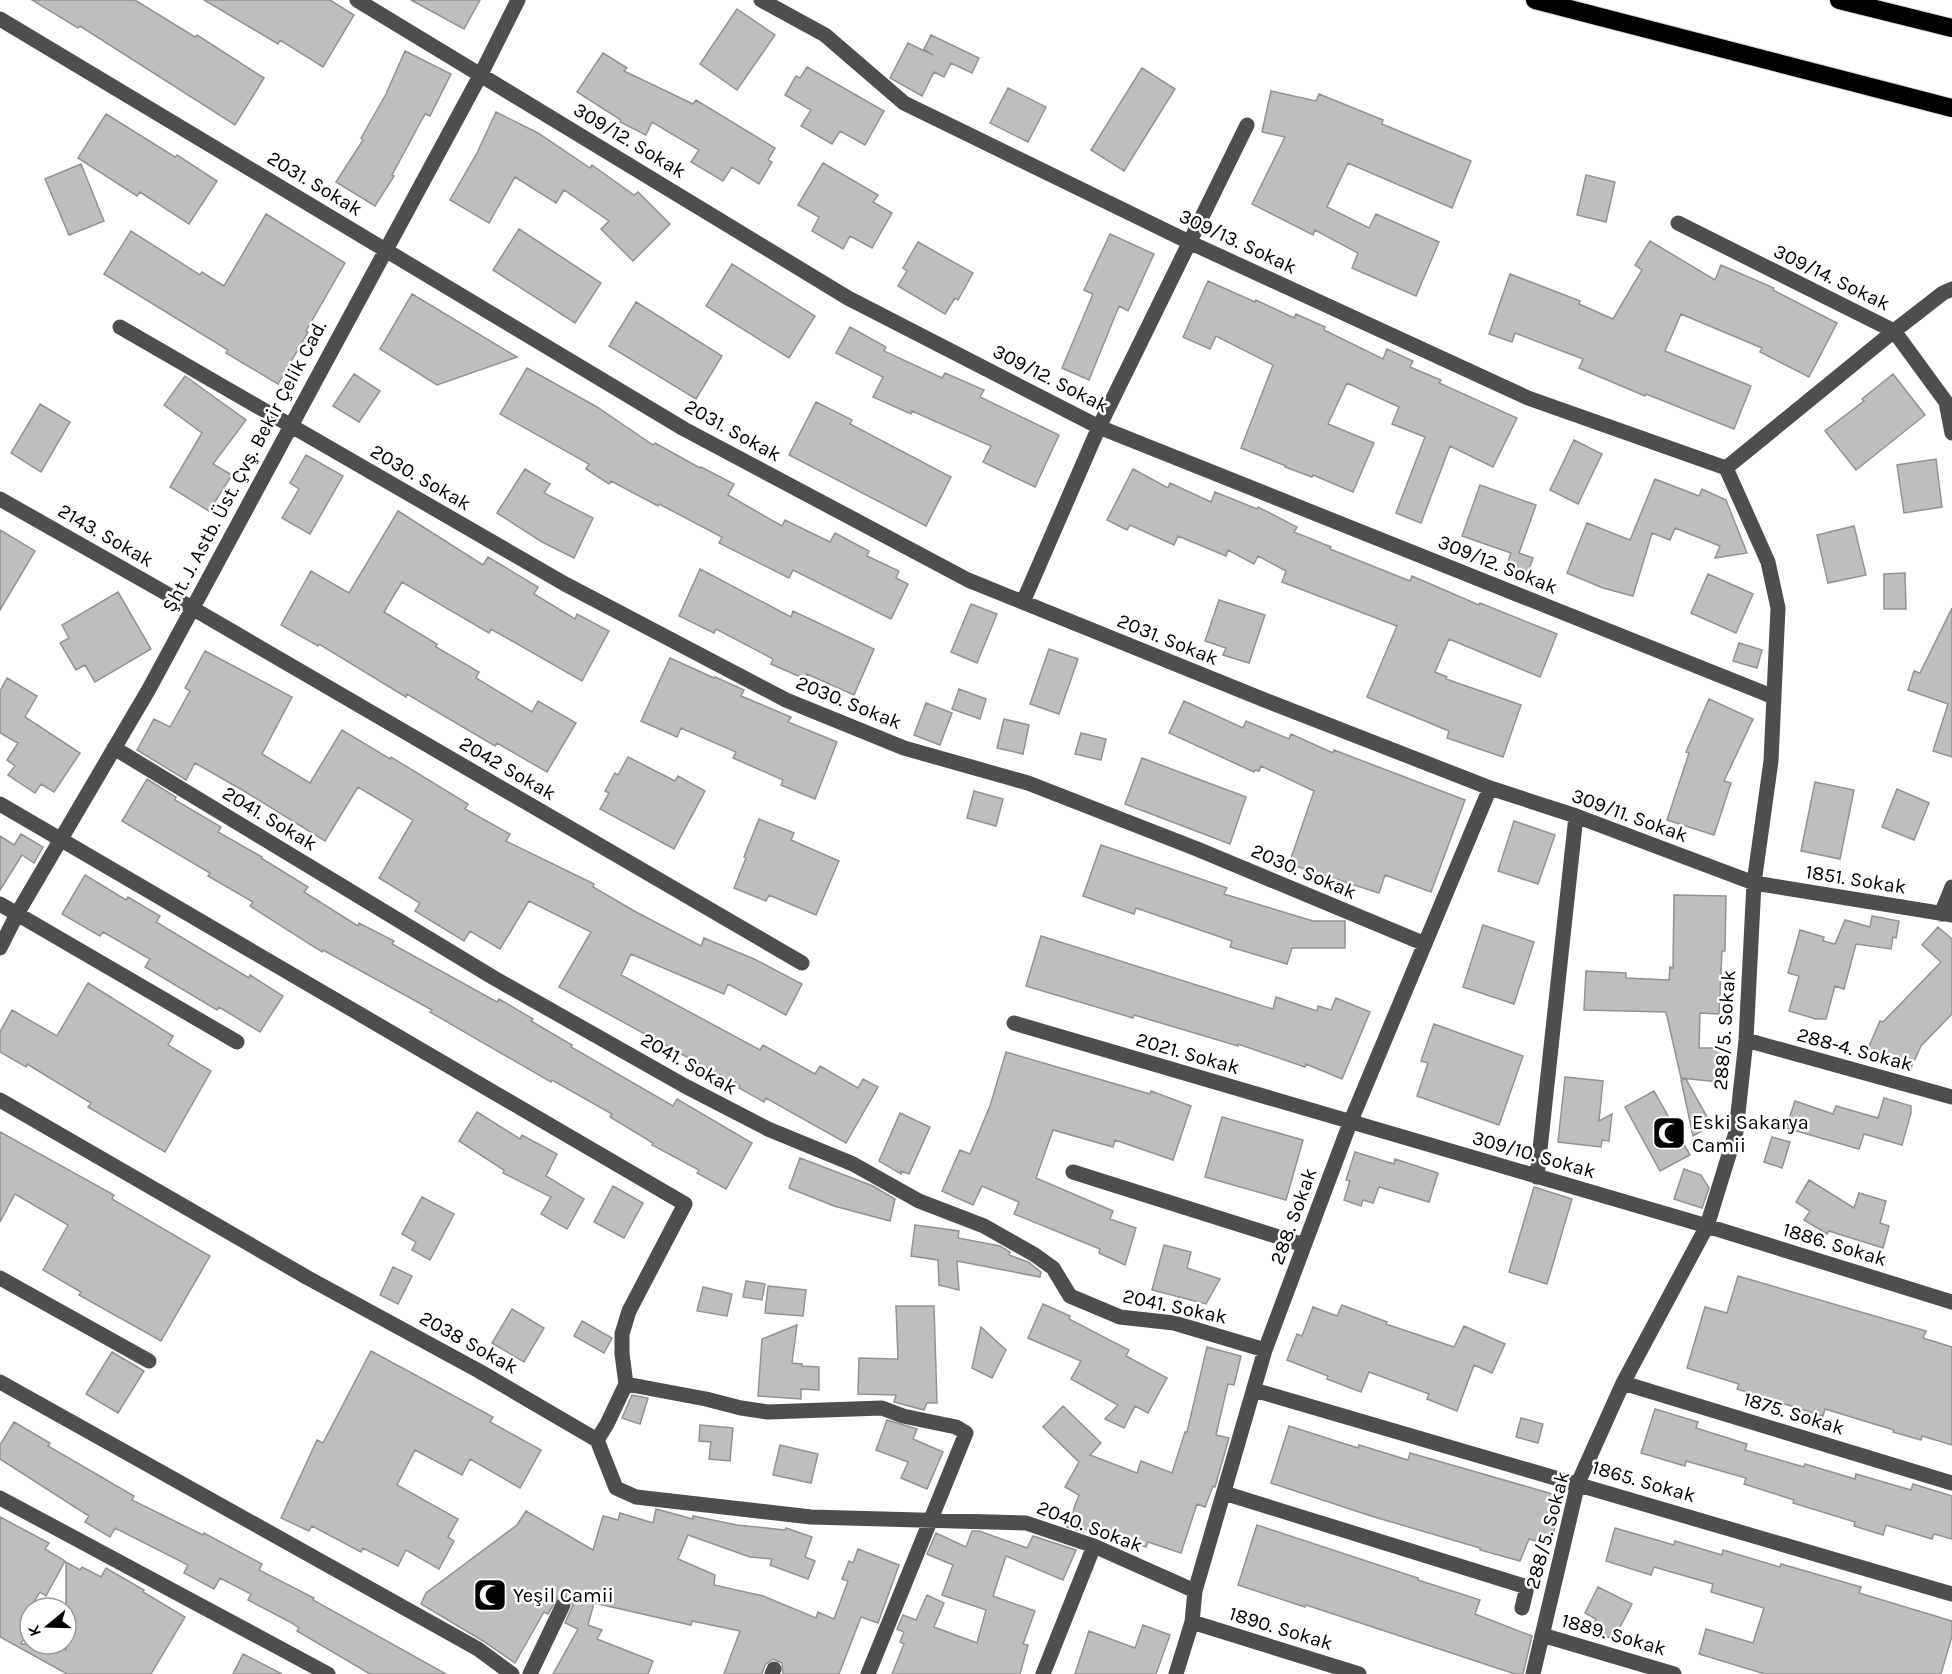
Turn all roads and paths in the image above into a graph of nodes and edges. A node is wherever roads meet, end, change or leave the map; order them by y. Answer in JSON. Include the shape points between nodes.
{"nodes":[{"id":1,"x":357,"y":0,"type":"edge"},
{"id":2,"x":518,"y":0,"type":"edge"},
{"id":3,"x":761,"y":0,"type":"edge"},
{"id":4,"x":1535,"y":0,"type":"edge"},
{"id":5,"x":1839,"y":0,"type":"edge"},
{"id":6,"x":0,"y":20,"type":"edge"},
{"id":7,"x":1952,"y":28,"type":"edge"},
{"id":8,"x":481,"y":74,"type":"junction"},
{"id":9,"x":1952,"y":108,"type":"edge"},
{"id":10,"x":1247,"y":125,"type":"dead end"},
{"id":11,"x":1678,"y":223,"type":"dead end"},
{"id":12,"x":1189,"y":242,"type":"junction"},
{"id":13,"x":385,"y":249,"type":"junction"},
{"id":14,"x":1952,"y":289,"type":"edge"},
{"id":15,"x":120,"y":327,"type":"dead end"},
{"id":16,"x":1894,"y":331,"type":"junction"},
{"id":17,"x":290,"y":426,"type":"junction"},
{"id":18,"x":1099,"y":427,"type":"junction"},
{"id":19,"x":1952,"y":433,"type":"edge"},
{"id":20,"x":1726,"y":468,"type":"junction"},
{"id":21,"x":0,"y":499,"type":"edge"},
{"id":22,"x":1023,"y":602,"type":"junction"},
{"id":23,"x":192,"y":608,"type":"junction"},
{"id":24,"x":1773,"y":698,"type":"junction"},
{"id":25,"x":114,"y":748,"type":"junction"},
{"id":26,"x":1491,"y":788,"type":"junction"},
{"id":27,"x":0,"y":804,"type":"edge"},
{"id":28,"x":1576,"y":816,"type":"junction"},
{"id":29,"x":60,"y":840,"type":"junction"},
{"id":30,"x":1754,"y":883,"type":"junction"},
{"id":31,"x":1952,"y":887,"type":"edge"},
{"id":32,"x":0,"y":904,"type":"edge"},
{"id":33,"x":16,"y":914,"type":"junction"},
{"id":34,"x":1946,"y":914,"type":"edge"},
{"id":35,"x":1425,"y":944,"type":"junction"},
{"id":36,"x":0,"y":948,"type":"edge"},
{"id":37,"x":802,"y":963,"type":"dead end"},
{"id":38,"x":1014,"y":1023,"type":"dead end"},
{"id":39,"x":1746,"y":1040,"type":"junction"},
{"id":40,"x":237,"y":1042,"type":"dead end"},
{"id":41,"x":1952,"y":1097,"type":"edge"},
{"id":42,"x":0,"y":1100,"type":"edge"},
{"id":43,"x":1350,"y":1123,"type":"junction"},
{"id":44,"x":1073,"y":1172,"type":"dead end"},
{"id":45,"x":1537,"y":1177,"type":"junction"},
{"id":46,"x":1707,"y":1226,"type":"junction"},
{"id":47,"x":1304,"y":1245,"type":"junction"},
{"id":48,"x":0,"y":1278,"type":"edge"},
{"id":49,"x":1952,"y":1302,"type":"edge"},
{"id":50,"x":1265,"y":1350,"type":"junction"},
{"id":51,"x":148,"y":1361,"type":"dead end"},
{"id":52,"x":0,"y":1382,"type":"edge"},
{"id":53,"x":1623,"y":1383,"type":"junction"},
{"id":54,"x":626,"y":1384,"type":"junction"},
{"id":55,"x":1254,"y":1390,"type":"junction"},
{"id":56,"x":597,"y":1440,"type":"junction"},
{"id":57,"x":1578,"y":1483,"type":"junction"},
{"id":58,"x":1952,"y":1483,"type":"edge"},
{"id":59,"x":1224,"y":1493,"type":"junction"},
{"id":60,"x":0,"y":1498,"type":"edge"},
{"id":61,"x":930,"y":1520,"type":"junction"},
{"id":62,"x":1094,"y":1546,"type":"junction"},
{"id":63,"x":1195,"y":1591,"type":"junction"},
{"id":64,"x":1952,"y":1594,"type":"edge"},
{"id":65,"x":563,"y":1605,"type":"dead end"},
{"id":66,"x":1522,"y":1608,"type":"dead end"},
{"id":67,"x":1192,"y":1622,"type":"junction"},
{"id":68,"x":1542,"y":1635,"type":"junction"},
{"id":69,"x":1312,"y":1667,"type":"edge"},
{"id":70,"x":328,"y":1674,"type":"edge"},
{"id":71,"x":512,"y":1674,"type":"edge"},
{"id":72,"x":530,"y":1674,"type":"edge"},
{"id":73,"x":868,"y":1674,"type":"edge"},
{"id":74,"x":1043,"y":1674,"type":"edge"},
{"id":75,"x":1176,"y":1674,"type":"edge"},
{"id":76,"x":1359,"y":1674,"type":"edge"},
{"id":77,"x":1533,"y":1674,"type":"edge"},
{"id":78,"x":1674,"y":1674,"type":"edge"}],
"edges":[{"from":1,"to":8,"type":"street","name":"309/12. Sokak"},
{"from":2,"to":8,"type":"street","name":"Şht. J. Astb. Üst. Çvş. Bekir Çelik Cad."},
{"from":3,"to":12,"type":"street","name":"309/13. Sokak","via":[[825,35],[904,104]]},
{"from":4,"to":9,"type":"highway"},
{"from":5,"to":7,"type":"highway"},
{"from":6,"to":13,"type":"street","name":"2031. Sokak"},
{"from":8,"to":13,"type":"street","name":"Şht. J. Astb. Üst. Çvş. Bekir Çelik Cad."},
{"from":8,"to":18,"type":"street","name":"309/12. Sokak","via":[[848,298]]},
{"from":10,"to":12,"type":"street"},
{"from":11,"to":16,"type":"street","name":"309/14. Sokak"},
{"from":12,"to":18,"type":"street"},
{"from":12,"to":20,"type":"street","name":"309/13. Sokak","via":[[1528,398]]},
{"from":13,"to":17,"type":"street","name":"Şht. J. Astb. Üst. Çvş. Bekir Çelik Cad."},
{"from":13,"to":22,"type":"street","name":"2031. Sokak","via":[[684,429],[968,580]]},
{"from":14,"to":16,"type":"street"},
{"from":15,"to":17,"type":"street","name":"2030. Sokak"},
{"from":16,"to":19,"type":"street","name":"309/14. Sokak","via":[[1946,402]]},
{"from":16,"to":20,"type":"street"},
{"from":17,"to":23,"type":"street","name":"Şht. J. Astb. Üst. Çvş. Bekir Çelik Cad."},
{"from":17,"to":35,"type":"street","name":"2030. Sokak","via":[[565,584],[786,700],[904,748],[1028,783]]},
{"from":18,"to":22,"type":"street"},
{"from":18,"to":24,"type":"street","name":"309/12. Sokak"},
{"from":20,"to":24,"type":"street","name":"288/5. Sokak","via":[[1768,562],[1778,608]]},
{"from":21,"to":23,"type":"street","name":"2143. Sokak"},
{"from":22,"to":26,"type":"street","name":"2031. Sokak"},
{"from":23,"to":25,"type":"street","name":"Şht. J. Astb. Üst. Çvş. Bekir Çelik Cad."},
{"from":23,"to":37,"type":"street","name":"2042 Sokak"},
{"from":24,"to":30,"type":"street","name":"288/5. Sokak","via":[[1771,762]]},
{"from":25,"to":29,"type":"street","name":"Şht. J. Astb. Üst. Çvş. Bekir Çelik Cad."},
{"from":25,"to":50,"type":"street","name":"2041. Sokak","via":[[494,978],[685,1086],[768,1129],[853,1164],[919,1201],[984,1226],[1014,1243],[1053,1268],[1070,1296],[1120,1317],[1174,1323]]},
{"from":26,"to":28,"type":"street","name":"309/11. Sokak"},
{"from":26,"to":35,"type":"street","name":"288. Sokak"},
{"from":27,"to":29,"type":"street"},
{"from":28,"to":30,"type":"street","name":"309/11. Sokak"},
{"from":28,"to":45,"type":"street"},
{"from":29,"to":33,"type":"street","name":"Şht. J. Astb. Üst. Çvş. Bekir Çelik Cad."},
{"from":29,"to":54,"type":"street","via":[[685,1204],[629,1311],[622,1334]]},
{"from":30,"to":34,"type":"street","name":"1851. Sokak"},
{"from":30,"to":39,"type":"street","name":"288/5. Sokak"},
{"from":31,"to":34,"type":"street"},
{"from":32,"to":33,"type":"street"},
{"from":33,"to":36,"type":"street","name":"Şht. J. Astb. Üst. Çvş. Bekir Çelik Cad."},
{"from":33,"to":40,"type":"street"},
{"from":35,"to":43,"type":"street","name":"288. Sokak"},
{"from":38,"to":43,"type":"street","name":"2021. Sokak"},
{"from":39,"to":41,"type":"street","name":"288-4. Sokak"},
{"from":39,"to":46,"type":"street","name":"288/5. Sokak","via":[[1736,1132]]},
{"from":42,"to":56,"type":"street","name":"2038 Sokak"},
{"from":43,"to":45,"type":"street","name":"309/10. Sokak"},
{"from":43,"to":47,"type":"street","name":"288. Sokak"},
{"from":44,"to":47,"type":"street"},
{"from":45,"to":46,"type":"street","name":"309/10. Sokak"},
{"from":46,"to":49,"type":"street","name":"1886. Sokak"},
{"from":46,"to":53,"type":"street","name":"288/5. Sokak"},
{"from":47,"to":50,"type":"street","name":"288. Sokak"},
{"from":48,"to":51,"type":"street"},
{"from":50,"to":55,"type":"street","name":"288. Sokak"},
{"from":52,"to":71,"type":"street","via":[[478,1649]]},
{"from":53,"to":57,"type":"street","name":"288/5. Sokak"},
{"from":53,"to":58,"type":"street","name":"1875. Sokak"},
{"from":54,"to":56,"type":"street"},
{"from":54,"to":61,"type":"street","via":[[768,1412],[882,1408],[956,1427],[966,1433]]},
{"from":55,"to":57,"type":"street","name":"1865. Sokak"},
{"from":55,"to":59,"type":"street","name":"288. Sokak"},
{"from":56,"to":61,"type":"street","via":[[616,1488],[636,1497],[811,1517]]},
{"from":57,"to":64,"type":"street","name":"1865. Sokak"},
{"from":57,"to":68,"type":"street","name":"288/5. Sokak"},
{"from":59,"to":63,"type":"street","name":"288. Sokak"},
{"from":59,"to":66,"type":"street","via":[[1527,1587]]},
{"from":60,"to":70,"type":"street"},
{"from":61,"to":62,"type":"street","name":"2040. Sokak","via":[[1026,1522]]},
{"from":61,"to":73,"type":"street"},
{"from":62,"to":63,"type":"street","name":"2040. Sokak"},
{"from":62,"to":74,"type":"street"},
{"from":63,"to":67,"type":"street","name":"288. Sokak"},
{"from":65,"to":72,"type":"street"},
{"from":67,"to":69,"type":"street","name":"1890. Sokak"},
{"from":67,"to":75,"type":"street","name":"288. Sokak"},
{"from":68,"to":77,"type":"street","name":"288/5. Sokak"},
{"from":68,"to":78,"type":"street","name":"1889. Sokak"},
{"from":69,"to":76,"type":"street","name":"1890. Sokak"}]}
